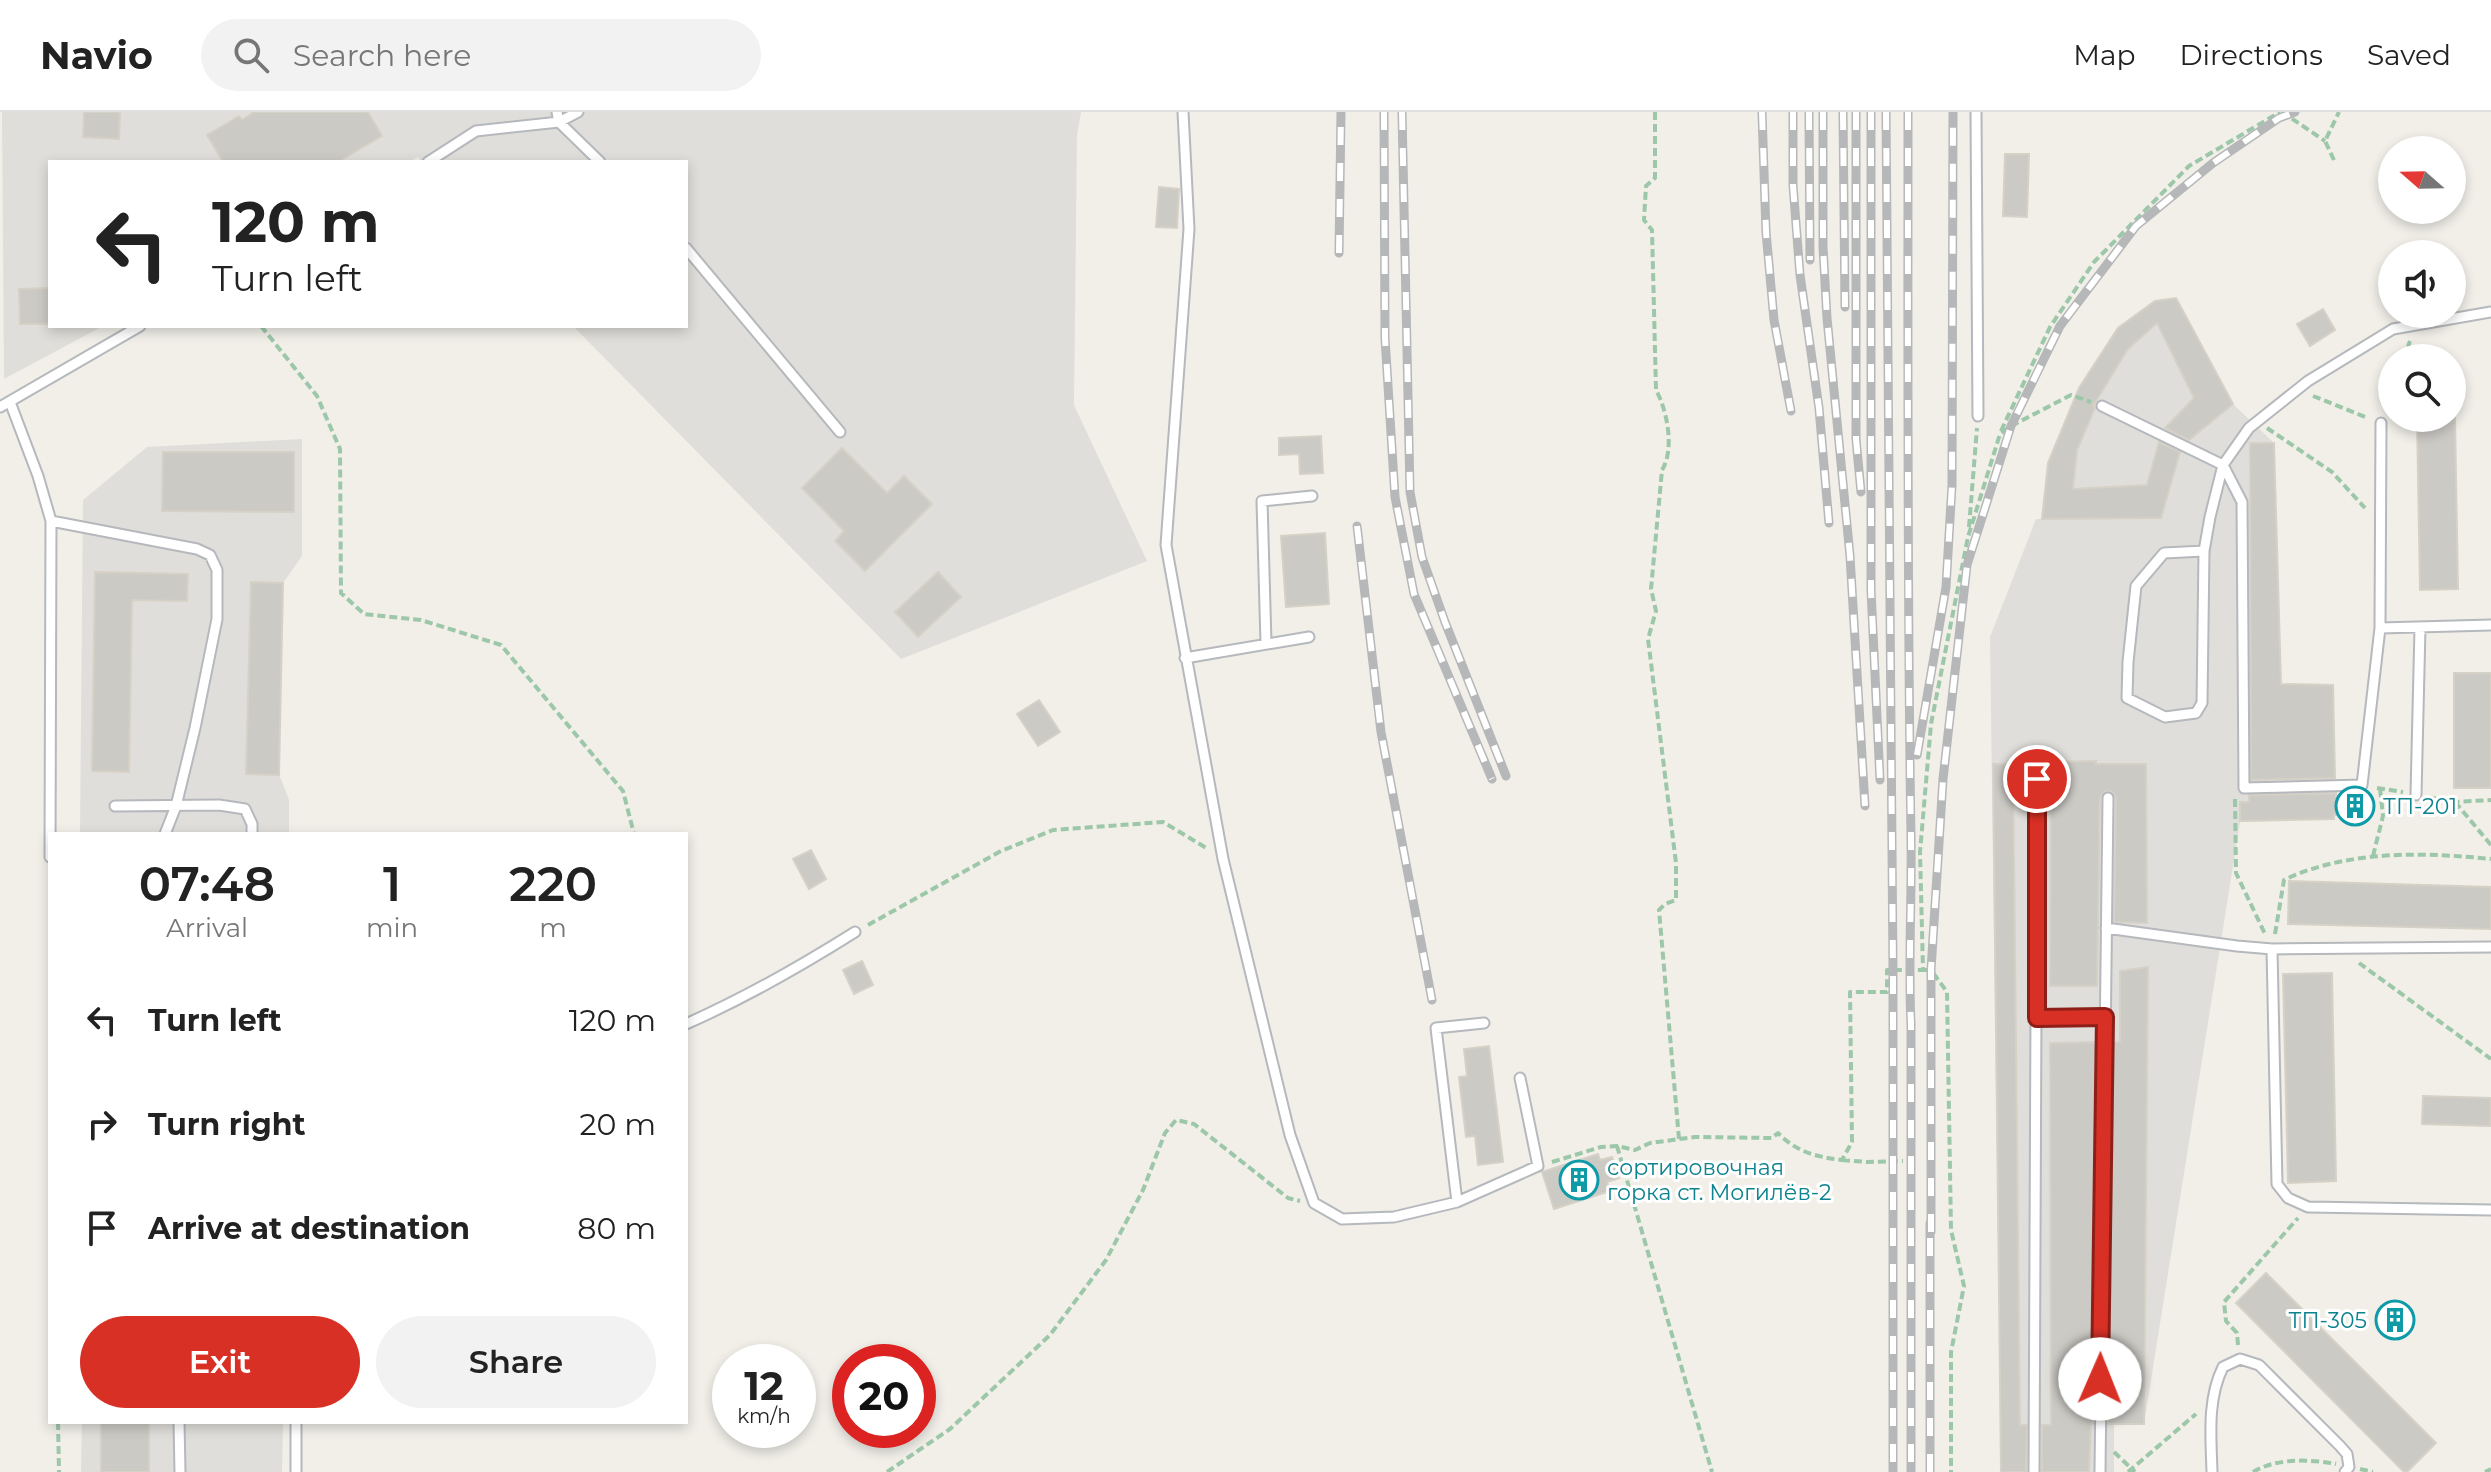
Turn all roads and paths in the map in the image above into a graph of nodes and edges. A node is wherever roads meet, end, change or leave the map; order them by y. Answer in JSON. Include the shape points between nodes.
{"nodes":[{"id":1,"x":578,"y":112,"type":"edge"},
{"id":2,"x":1183,"y":112,"type":"edge"},
{"id":3,"x":1655,"y":112,"type":"edge"},
{"id":4,"x":1976,"y":112,"type":"edge"},
{"id":5,"x":2281,"y":112,"type":"edge"},
{"id":6,"x":2339,"y":112,"type":"edge"},
{"id":7,"x":558,"y":117,"type":"edge"},
{"id":8,"x":2325,"y":141,"type":"junction"},
{"id":9,"x":431,"y":160,"type":"edge"},
{"id":10,"x":598,"y":160,"type":"edge"},
{"id":11,"x":2334,"y":160,"type":"dead end"},
{"id":12,"x":688,"y":250,"type":"edge"},
{"id":13,"x":2491,"y":312,"type":"edge"},
{"id":14,"x":137,"y":328,"type":"edge"},
{"id":15,"x":263,"y":328,"type":"edge"},
{"id":16,"x":2297,"y":390,"type":"junction"},
{"id":17,"x":10,"y":402,"type":"junction"},
{"id":18,"x":2102,"y":406,"type":"joint"},
{"id":19,"x":0,"y":407,"type":"edge"},
{"id":20,"x":1978,"y":416,"type":"joint"},
{"id":21,"x":2257,"y":421,"type":"junction"},
{"id":22,"x":2378,"y":422,"type":"edge"},
{"id":23,"x":840,"y":432,"type":"dead end"},
{"id":24,"x":2381,"y":432,"type":"edge"},
{"id":25,"x":2000,"y":434,"type":"junction"},
{"id":26,"x":2223,"y":465,"type":"junction"},
{"id":27,"x":1312,"y":496,"type":"dead end"},
{"id":28,"x":51,"y":521,"type":"junction"},
{"id":29,"x":2381,"y":525,"type":"junction"},
{"id":30,"x":1968,"y":537,"type":"junction"},
{"id":31,"x":2204,"y":551,"type":"junction"},
{"id":32,"x":2491,"y":625,"type":"edge"},
{"id":33,"x":2380,"y":628,"type":"junction"},
{"id":34,"x":2420,"y":628,"type":"junction"},
{"id":35,"x":1309,"y":637,"type":"dead end"},
{"id":36,"x":1266,"y":643,"type":"junction"},
{"id":37,"x":1185,"y":658,"type":"junction"},
{"id":38,"x":2037,"y":779,"type":"dead end"},
{"id":39,"x":2244,"y":788,"type":"junction"},
{"id":40,"x":2380,"y":788,"type":"dead end"},
{"id":41,"x":2416,"y":795,"type":"dead end"},
{"id":42,"x":2108,"y":798,"type":"dead end"},
{"id":43,"x":2455,"y":802,"type":"dead end"},
{"id":44,"x":115,"y":806,"type":"dead end"},
{"id":45,"x":176,"y":806,"type":"junction"},
{"id":46,"x":50,"y":832,"type":"edge"},
{"id":47,"x":166,"y":832,"type":"edge"},
{"id":48,"x":252,"y":832,"type":"edge"},
{"id":49,"x":633,"y":832,"type":"edge"},
{"id":50,"x":2491,"y":845,"type":"edge"},
{"id":51,"x":2373,"y":857,"type":"junction"},
{"id":52,"x":1223,"y":859,"type":"junction"},
{"id":53,"x":2491,"y":859,"type":"edge"},
{"id":54,"x":2106,"y":928,"type":"junction"},
{"id":55,"x":855,"y":932,"type":"joint"},
{"id":56,"x":2491,"y":947,"type":"edge"},
{"id":57,"x":2337,"y":948,"type":"junction"},
{"id":58,"x":2272,"y":949,"type":"junction"},
{"id":59,"x":1923,"y":970,"type":"junction"},
{"id":60,"x":2105,"y":1017,"type":"junction"},
{"id":61,"x":2037,"y":1018,"type":"junction"},
{"id":62,"x":688,"y":1023,"type":"edge"},
{"id":63,"x":1484,"y":1023,"type":"dead end"},
{"id":64,"x":2491,"y":1059,"type":"edge"},
{"id":65,"x":1520,"y":1078,"type":"dead end"},
{"id":66,"x":1679,"y":1139,"type":"junction"},
{"id":67,"x":1617,"y":1146,"type":"junction"},
{"id":68,"x":1842,"y":1160,"type":"junction"},
{"id":69,"x":1903,"y":1161,"type":"dead end"},
{"id":70,"x":1538,"y":1166,"type":"junction"},
{"id":71,"x":1457,"y":1202,"type":"junction"},
{"id":72,"x":1314,"y":1203,"type":"junction"},
{"id":73,"x":2308,"y":1207,"type":"junction"},
{"id":74,"x":2491,"y":1211,"type":"edge"},
{"id":75,"x":2240,"y":1359,"type":"junction"},
{"id":76,"x":2212,"y":1401,"type":"junction"},
{"id":77,"x":58,"y":1424,"type":"edge"},
{"id":78,"x":179,"y":1424,"type":"edge"},
{"id":79,"x":296,"y":1424,"type":"edge"},
{"id":80,"x":2099,"y":1439,"type":"junction"},
{"id":81,"x":2491,"y":1469,"type":"edge"},
{"id":82,"x":2347,"y":1470,"type":"edge"},
{"id":83,"x":2131,"y":1471,"type":"edge"},
{"id":84,"x":59,"y":1472,"type":"edge"},
{"id":85,"x":180,"y":1472,"type":"edge"},
{"id":86,"x":296,"y":1472,"type":"edge"},
{"id":87,"x":887,"y":1472,"type":"edge"},
{"id":88,"x":1712,"y":1472,"type":"edge"},
{"id":89,"x":1951,"y":1472,"type":"edge"},
{"id":90,"x":2034,"y":1472,"type":"edge"},
{"id":91,"x":2100,"y":1472,"type":"edge"},
{"id":92,"x":2212,"y":1472,"type":"edge"},
{"id":93,"x":2253,"y":1472,"type":"edge"},
{"id":94,"x":2373,"y":1472,"type":"edge"},
{"id":95,"x":2485,"y":1472,"type":"edge"}],
"edges":[{"from":1,"to":7,"type":"lane"},
{"from":2,"to":37,"type":"lane","via":[[1189,229],[1166,545]]},
{"from":3,"to":66,"type":"path","via":[[1655,178],[1646,186],[1644,220],[1652,230],[1656,390],[1664,405],[1669,460],[1662,470],[1651,589],[1656,611],[1648,639],[1676,863],[1676,900],[1659,910]]},
{"from":4,"to":20,"type":"lane"},
{"from":5,"to":8,"type":"path"},
{"from":5,"to":25,"type":"path","via":[[2189,166],[2094,262],[2050,327]]},
{"from":6,"to":8,"type":"path"},
{"from":7,"to":9,"type":"lane","via":[[476,131]]},
{"from":7,"to":10,"type":"lane"},
{"from":8,"to":11,"type":"path"},
{"from":12,"to":23,"type":"lane"},
{"from":13,"to":16,"type":"lane","via":[[2393,329]]},
{"from":14,"to":17,"type":"lane"},
{"from":15,"to":49,"type":"path","via":[[317,396],[340,449],[341,593],[364,614],[421,620],[501,645],[623,791]]},
{"from":16,"to":21,"type":"lane"},
{"from":16,"to":22,"type":"path"},
{"from":17,"to":19,"type":"lane"},
{"from":17,"to":28,"type":"lane"},
{"from":18,"to":25,"type":"path","via":[[2071,395]]},
{"from":18,"to":26,"type":"lane"},
{"from":20,"to":30,"type":"path"},
{"from":21,"to":26,"type":"lane"},
{"from":21,"to":29,"type":"path","via":[[2332,472]]},
{"from":24,"to":29,"type":"lane"},
{"from":25,"to":30,"type":"path"},
{"from":26,"to":31,"type":"lane"},
{"from":26,"to":39,"type":"lane","via":[[2242,502]]},
{"from":27,"to":36,"type":"lane","via":[[1262,501]]},
{"from":28,"to":45,"type":"lane","via":[[197,549],[210,555],[217,570],[214,634]]},
{"from":28,"to":46,"type":"lane"},
{"from":29,"to":33,"type":"lane"},
{"from":30,"to":59,"type":"path","via":[[1931,724],[1920,852]]},
{"from":31,"to":31,"type":"lane","via":[[2164,553],[2136,586],[2127,698],[2165,717],[2196,713],[2202,703]]},
{"from":32,"to":34,"type":"lane"},
{"from":33,"to":34,"type":"lane"},
{"from":33,"to":39,"type":"lane","via":[[2362,785]]},
{"from":34,"to":41,"type":"lane"},
{"from":35,"to":36,"type":"lane"},
{"from":36,"to":37,"type":"lane"},
{"from":37,"to":52,"type":"lane"},
{"from":38,"to":61,"type":"lane"},
{"from":39,"to":58,"type":"path","via":[[2235,798],[2236,873]]},
{"from":40,"to":51,"type":"path","via":[[2383,816]]},
{"from":42,"to":54,"type":"lane"},
{"from":43,"to":50,"type":"path"},
{"from":44,"to":45,"type":"lane"},
{"from":45,"to":47,"type":"lane"},
{"from":45,"to":48,"type":"lane","via":[[245,809]]},
{"from":51,"to":53,"type":"path","via":[[2433,853]]},
{"from":51,"to":58,"type":"path","via":[[2311,867],[2284,880]]},
{"from":52,"to":55,"type":"path","via":[[1163,822],[1053,830],[1001,851]]},
{"from":52,"to":72,"type":"lane","via":[[1290,1135]]},
{"from":54,"to":58,"type":"lane"},
{"from":54,"to":60,"type":"lane"},
{"from":55,"to":62,"type":"lane"},
{"from":56,"to":57,"type":"lane"},
{"from":57,"to":58,"type":"lane"},
{"from":57,"to":64,"type":"path"},
{"from":58,"to":73,"type":"lane","via":[[2277,1184],[2288,1198]]},
{"from":59,"to":68,"type":"path","via":[[1887,970],[1887,992],[1850,992],[1852,1142]]},
{"from":59,"to":89,"type":"path","via":[[1931,970],[1947,992],[1951,1230],[1964,1286],[1951,1352]]},
{"from":60,"to":61,"type":"lane"},
{"from":60,"to":80,"type":"lane"},
{"from":61,"to":90,"type":"lane"},
{"from":63,"to":71,"type":"lane","via":[[1436,1028]]},
{"from":65,"to":70,"type":"lane"},
{"from":66,"to":67,"type":"path","via":[[1635,1150]]},
{"from":66,"to":68,"type":"path","via":[[1772,1138],[1778,1133],[1815,1157]]},
{"from":67,"to":70,"type":"path"},
{"from":67,"to":88,"type":"path"},
{"from":68,"to":69,"type":"path"},
{"from":70,"to":71,"type":"lane"},
{"from":71,"to":72,"type":"lane","via":[[1394,1217],[1342,1219]]},
{"from":72,"to":87,"type":"path","via":[[1288,1198],[1194,1124],[1176,1120],[1165,1133],[1143,1190],[1106,1260],[1050,1335],[950,1429]]},
{"from":73,"to":74,"type":"lane"},
{"from":73,"to":75,"type":"path","via":[[2224,1302],[2226,1321],[2237,1333]]},
{"from":75,"to":76,"type":"lane","via":[[2223,1367]]},
{"from":75,"to":82,"type":"lane","via":[[2259,1365],[2340,1446],[2347,1454]]},
{"from":76,"to":83,"type":"path"},
{"from":76,"to":92,"type":"lane"},
{"from":77,"to":84,"type":"path"},
{"from":78,"to":85,"type":"lane"},
{"from":79,"to":86,"type":"lane"},
{"from":80,"to":83,"type":"path"},
{"from":80,"to":91,"type":"lane"},
{"from":81,"to":95,"type":"path"},
{"from":82,"to":93,"type":"path","via":[[2322,1462],[2278,1462]]},
{"from":82,"to":94,"type":"path"}]}
